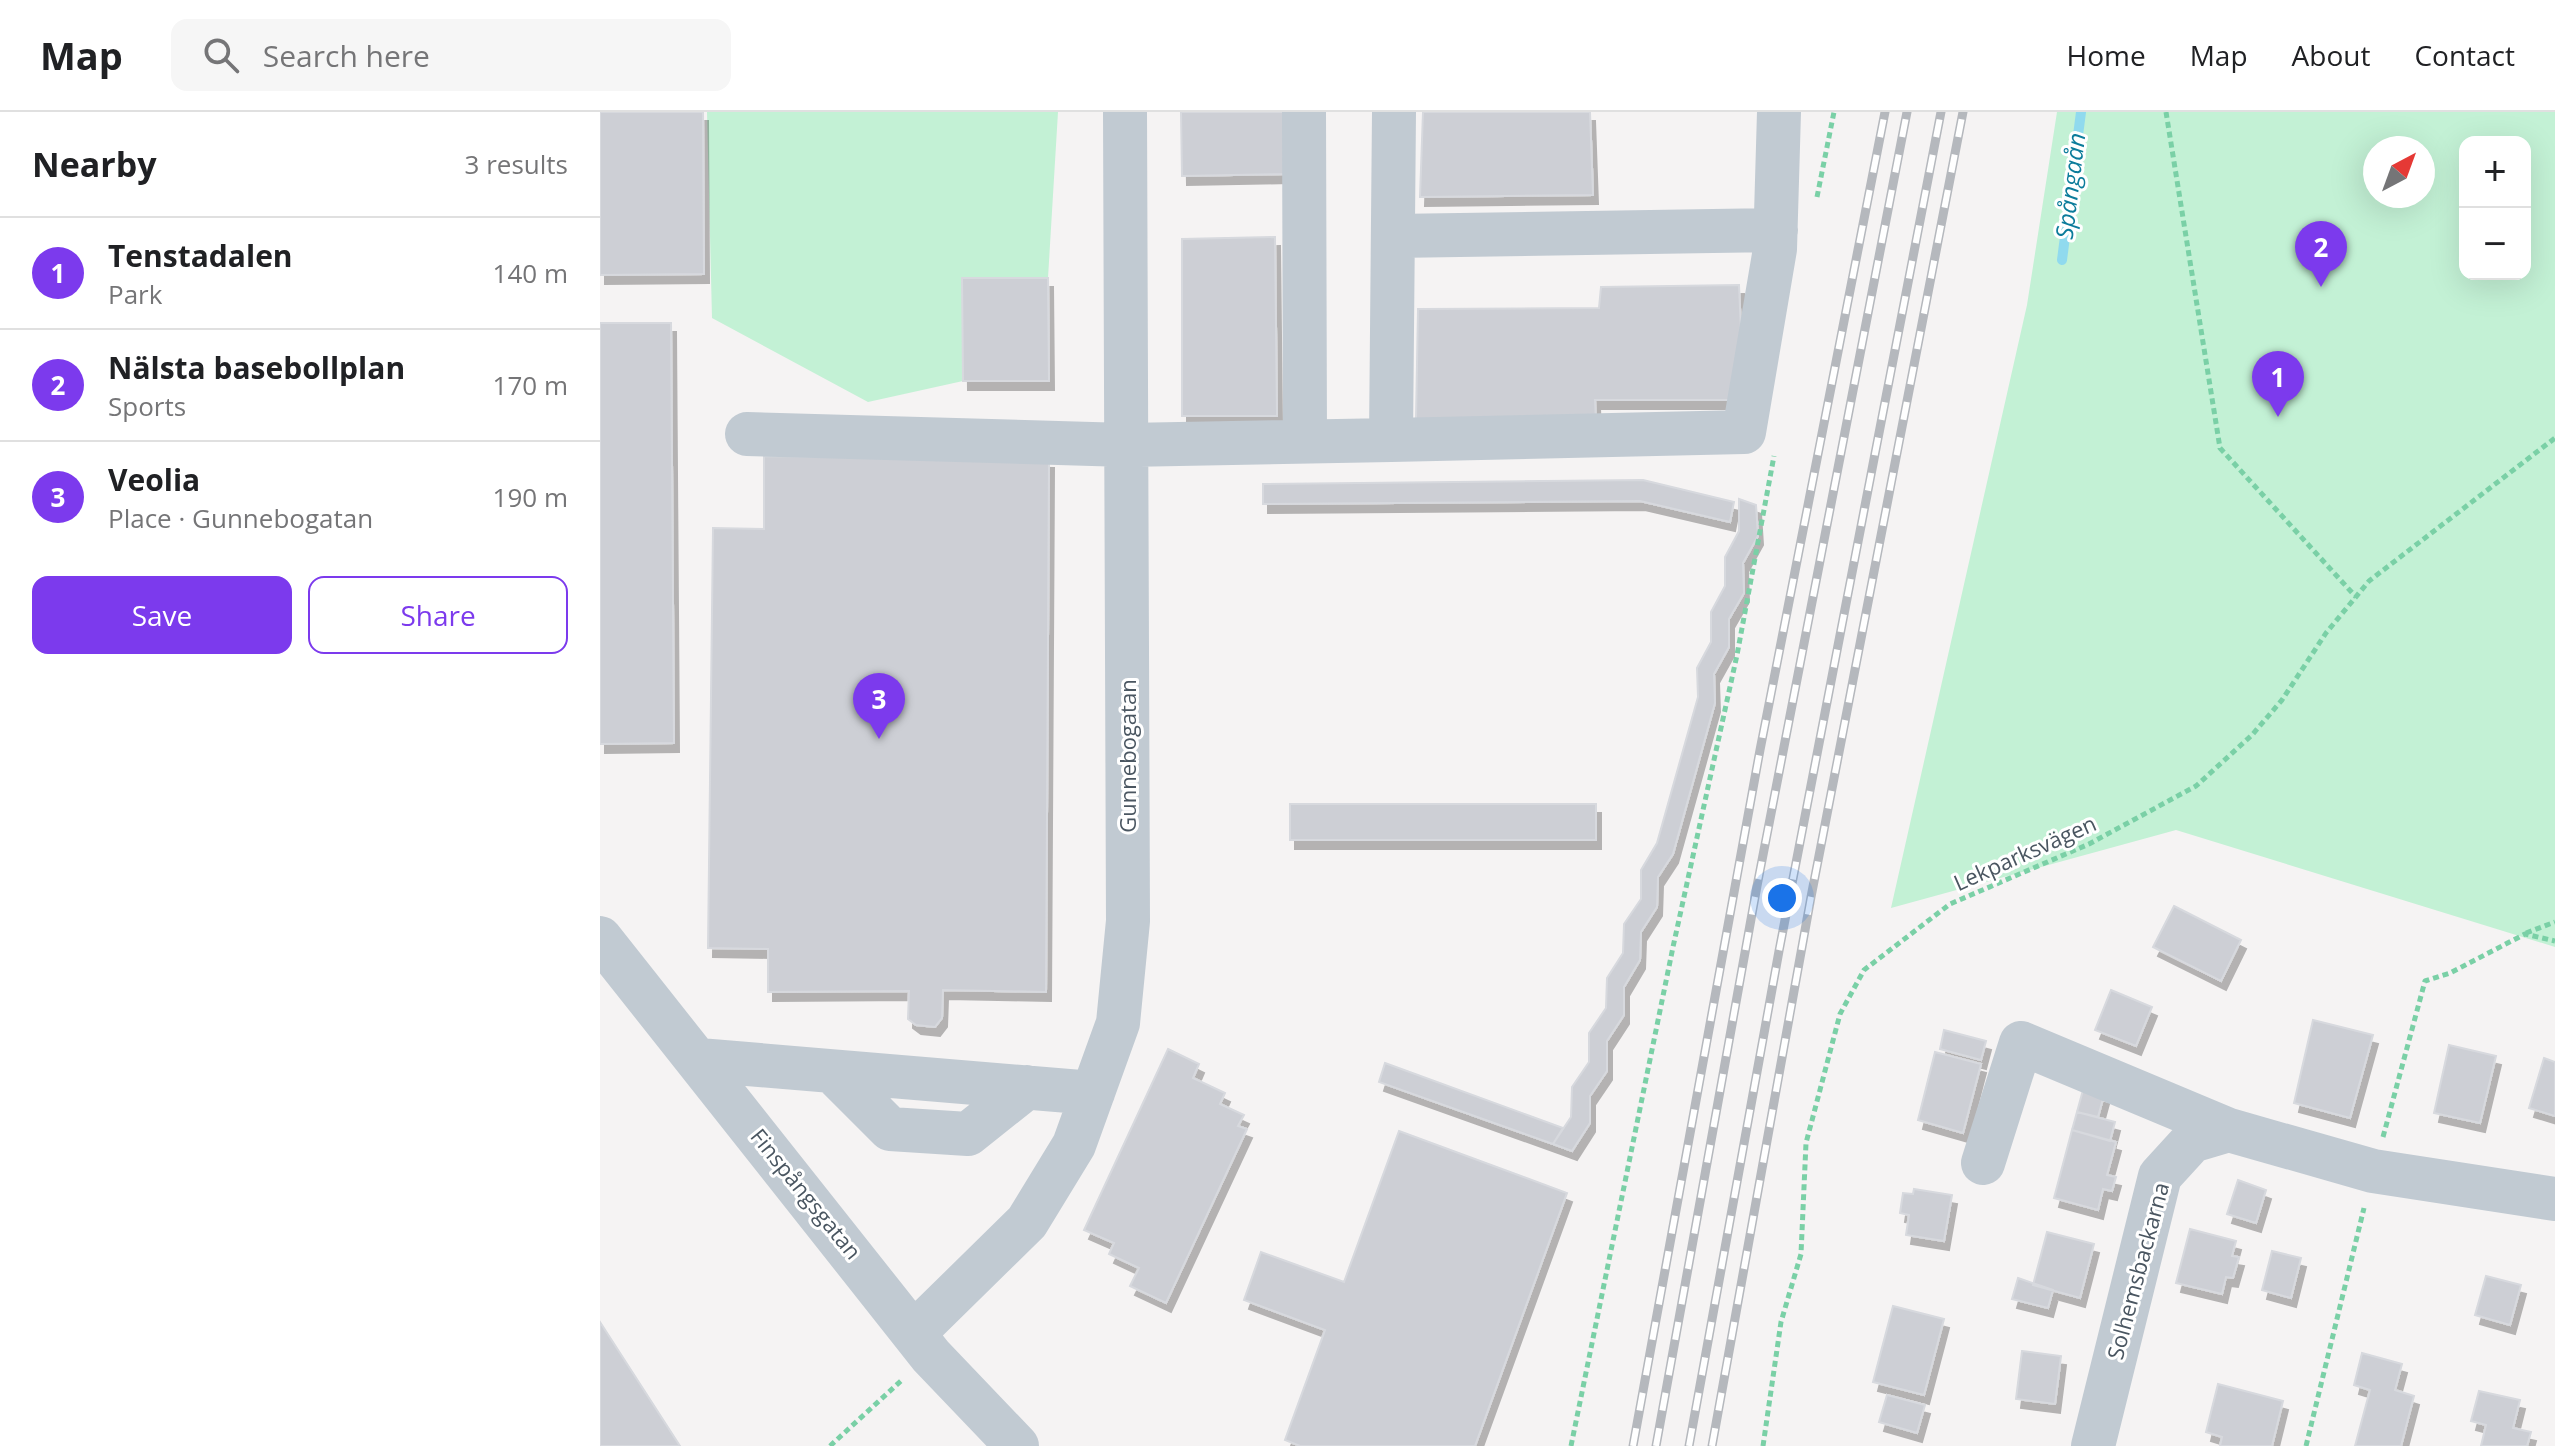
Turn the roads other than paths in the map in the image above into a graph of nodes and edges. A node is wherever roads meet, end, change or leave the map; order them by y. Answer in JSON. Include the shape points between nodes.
{"nodes":[{"id":1,"x":1125,"y":112,"type":"edge"},
{"id":2,"x":1304,"y":112,"type":"edge"},
{"id":3,"x":1394,"y":112,"type":"edge"},
{"id":4,"x":1779,"y":112,"type":"edge"},
{"id":5,"x":1776,"y":230,"type":"junction"},
{"id":6,"x":1393,"y":236,"type":"junction"},
{"id":7,"x":747,"y":434,"type":"dead end"},
{"id":8,"x":1391,"y":440,"type":"junction"},
{"id":9,"x":1305,"y":441,"type":"junction"},
{"id":10,"x":1126,"y":445,"type":"junction"},
{"id":11,"x":600,"y":938,"type":"edge"},
{"id":12,"x":699,"y":1060,"type":"junction"},
{"id":13,"x":1093,"y":1093,"type":"junction"},
{"id":14,"x":2229,"y":1130,"type":"junction"},
{"id":15,"x":1983,"y":1163,"type":"dead end"},
{"id":16,"x":2555,"y":1199,"type":"edge"},
{"id":17,"x":915,"y":1332,"type":"junction"},
{"id":18,"x":1017,"y":1446,"type":"edge"},
{"id":19,"x":2093,"y":1446,"type":"edge"}],
"edges":[{"from":1,"to":10,"type":"street","name":"Gunnebogatan"},
{"from":2,"to":9,"type":"street"},
{"from":3,"to":6,"type":"street"},
{"from":4,"to":5,"type":"street"},
{"from":5,"to":6,"type":"street"},
{"from":5,"to":8,"type":"street","via":[[1744,432]]},
{"from":6,"to":8,"type":"street"},
{"from":7,"to":10,"type":"street"},
{"from":8,"to":9,"type":"street"},
{"from":9,"to":10,"type":"street"},
{"from":10,"to":13,"type":"street","name":"Gunnebogatan","via":[[1128,921],[1118,1023]]},
{"from":11,"to":12,"type":"street","name":"Finspångsgatan"},
{"from":12,"to":13,"type":"street"},
{"from":12,"to":17,"type":"street","name":"Finspångsgatan"},
{"from":13,"to":17,"type":"street","name":"Gunnebogatan","via":[[1074,1145],[1027,1222]]},
{"from":14,"to":15,"type":"street","via":[[2021,1043]]},
{"from":14,"to":16,"type":"street","via":[[2373,1171]]},
{"from":14,"to":19,"type":"street","name":"Solhemsbackarna","via":[[2192,1141],[2160,1176]]},
{"from":17,"to":18,"type":"street","name":"Finspångsgatan","via":[[931,1356]]}]}
